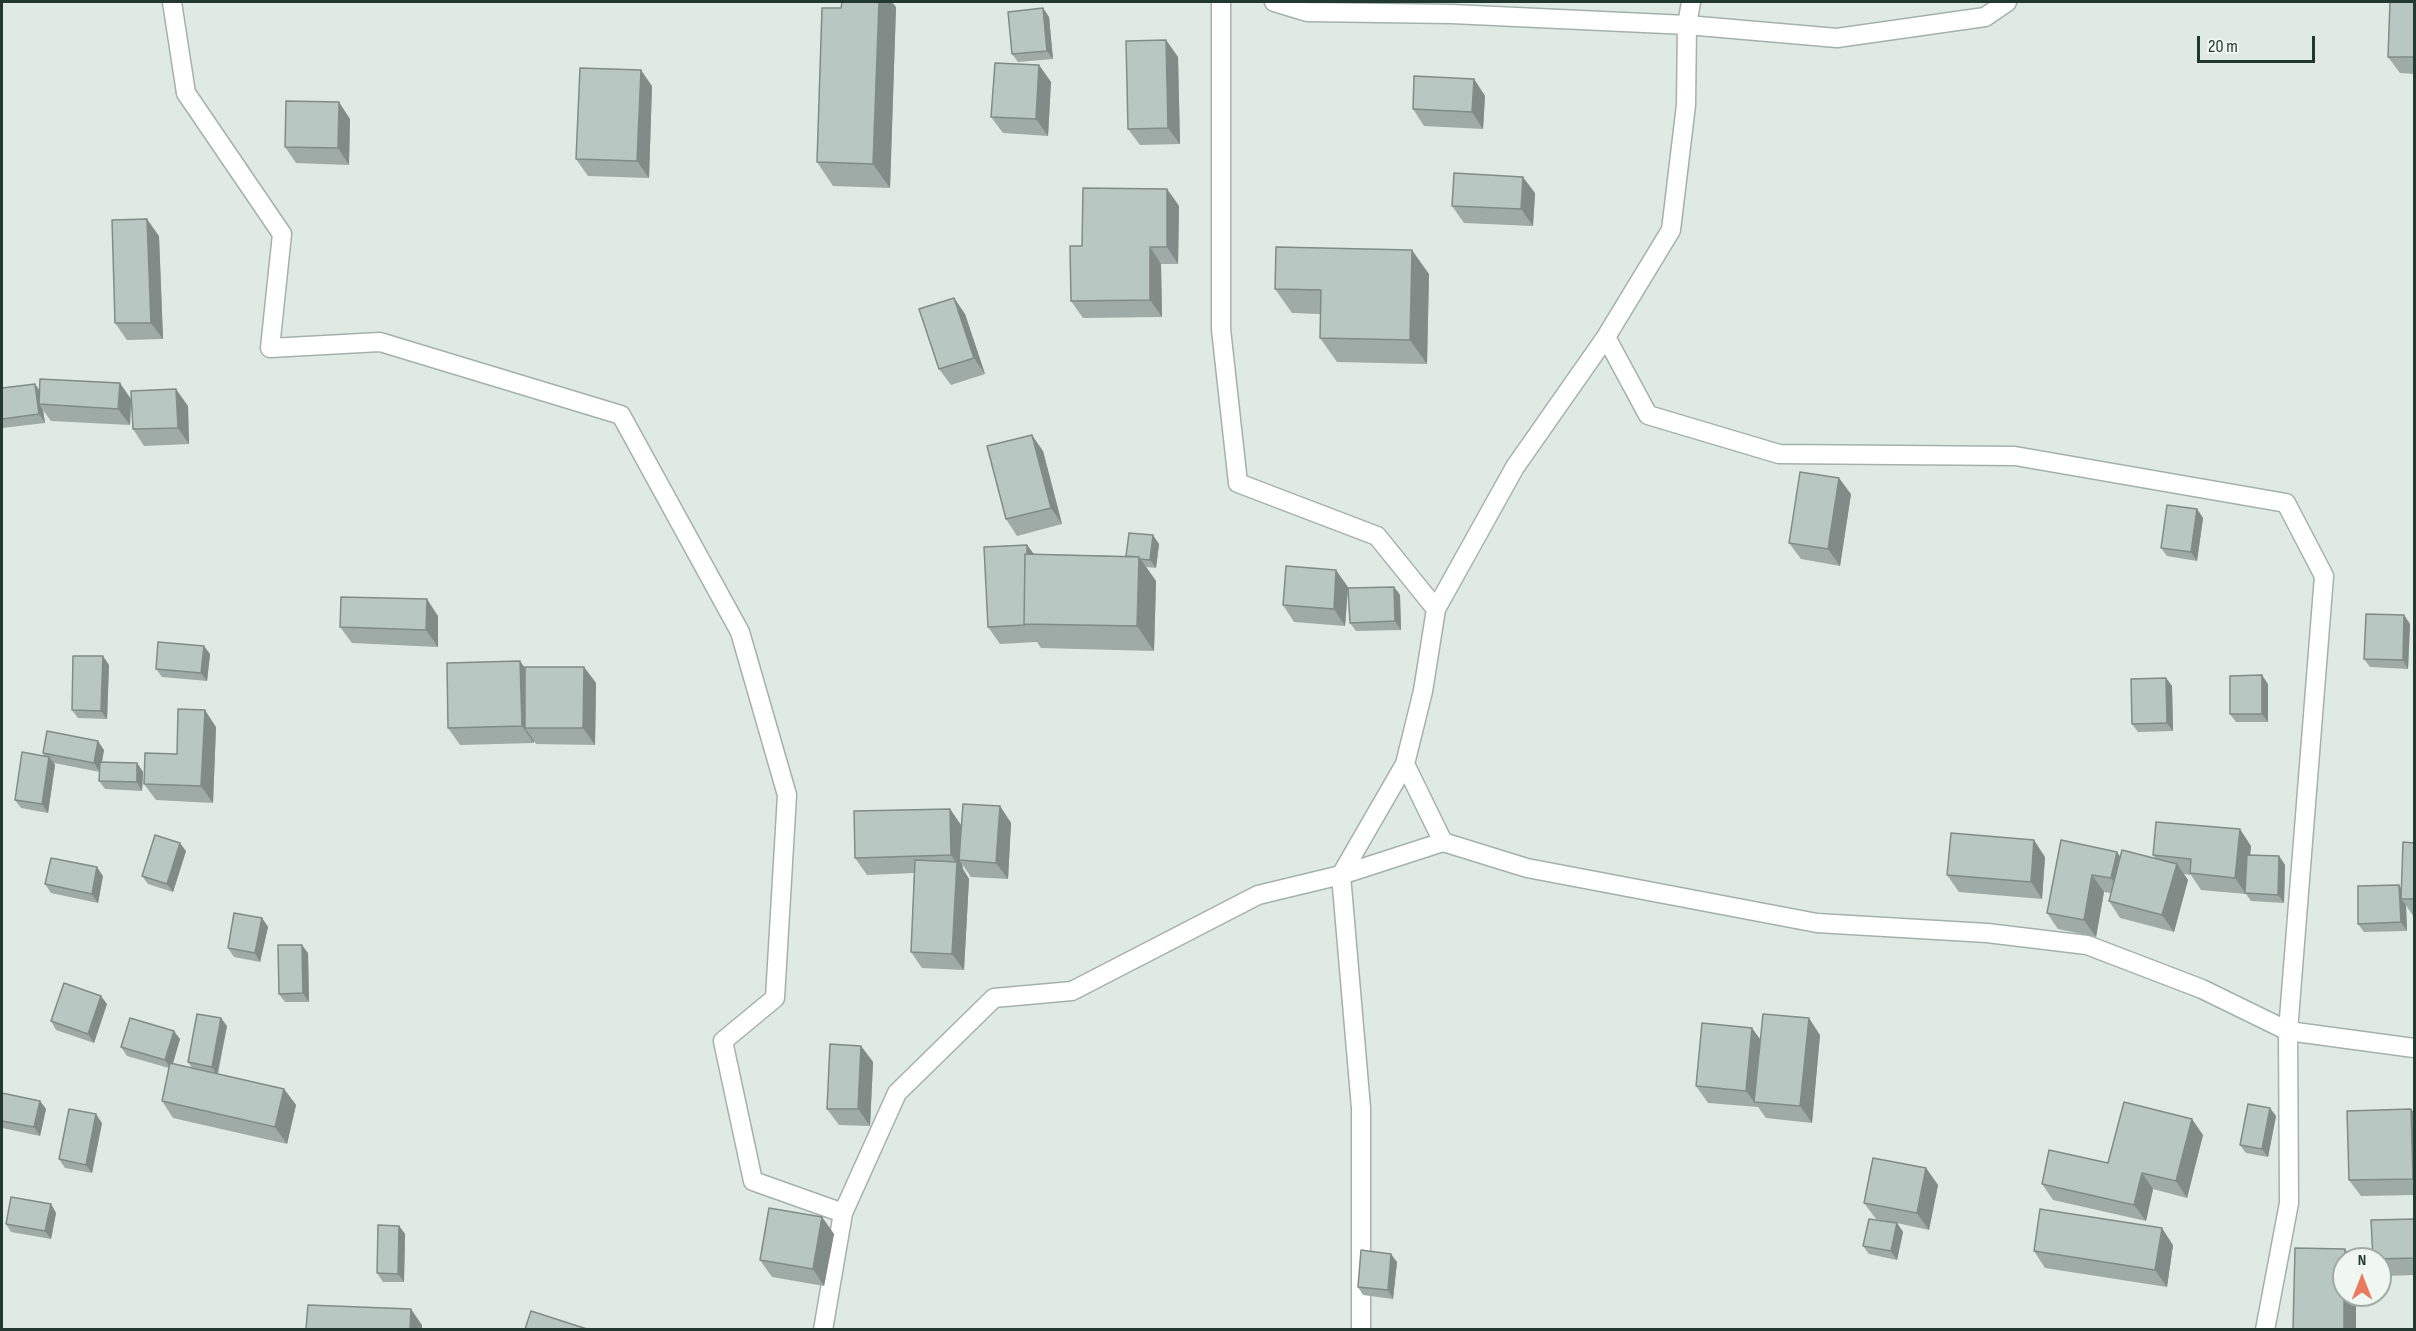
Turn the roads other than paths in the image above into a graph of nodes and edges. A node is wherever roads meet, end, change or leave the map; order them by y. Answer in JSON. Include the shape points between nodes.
{"nodes":[{"id":1,"x":172,"y":2,"type":"edge"},
{"id":2,"x":1221,"y":2,"type":"edge"},
{"id":3,"x":1275,"y":2,"type":"edge"},
{"id":4,"x":1691,"y":2,"type":"edge"},
{"id":5,"x":2007,"y":2,"type":"edge"},
{"id":6,"x":1687,"y":25,"type":"junction"},
{"id":7,"x":1606,"y":337,"type":"junction"},
{"id":8,"x":1436,"y":609,"type":"junction"},
{"id":9,"x":1405,"y":764,"type":"junction"},
{"id":10,"x":1443,"y":842,"type":"junction"},
{"id":11,"x":1341,"y":875,"type":"junction"},
{"id":12,"x":2288,"y":1031,"type":"junction"},
{"id":13,"x":2415,"y":1048,"type":"edge"},
{"id":14,"x":843,"y":1213,"type":"junction"},
{"id":15,"x":823,"y":1329,"type":"edge"},
{"id":16,"x":1361,"y":1329,"type":"edge"},
{"id":17,"x":2265,"y":1329,"type":"edge"}],
"edges":[{"from":1,"to":14,"type":"street","via":[[186,93],[282,234],[270,348],[380,342],[621,415],[740,632],[787,795],[775,998],[723,1041],[753,1181]]},
{"from":2,"to":8,"type":"street","via":[[1221,329],[1238,483],[1377,536]]},
{"from":3,"to":6,"type":"street","via":[[1307,12]]},
{"from":4,"to":6,"type":"street"},
{"from":5,"to":6,"type":"street","via":[[1985,17],[1837,38]]},
{"from":6,"to":7,"type":"street","via":[[1686,105],[1671,230]]},
{"from":7,"to":8,"type":"street","via":[[1515,467]]},
{"from":7,"to":12,"type":"street","via":[[1648,415],[1779,454],[2015,456],[2286,503],[2324,576]]},
{"from":8,"to":9,"type":"street","via":[[1424,691]]},
{"from":9,"to":10,"type":"street"},
{"from":9,"to":11,"type":"street"},
{"from":10,"to":11,"type":"street"},
{"from":10,"to":12,"type":"street","via":[[1527,868],[1817,924],[1987,933],[2087,945],[2202,989]]},
{"from":11,"to":14,"type":"street","via":[[1258,896],[1072,991],[994,998],[897,1094]]},
{"from":11,"to":16,"type":"street","via":[[1361,1108]]},
{"from":12,"to":13,"type":"street"},
{"from":12,"to":17,"type":"street","via":[[2289,1203]]},
{"from":14,"to":15,"type":"street"}]}
